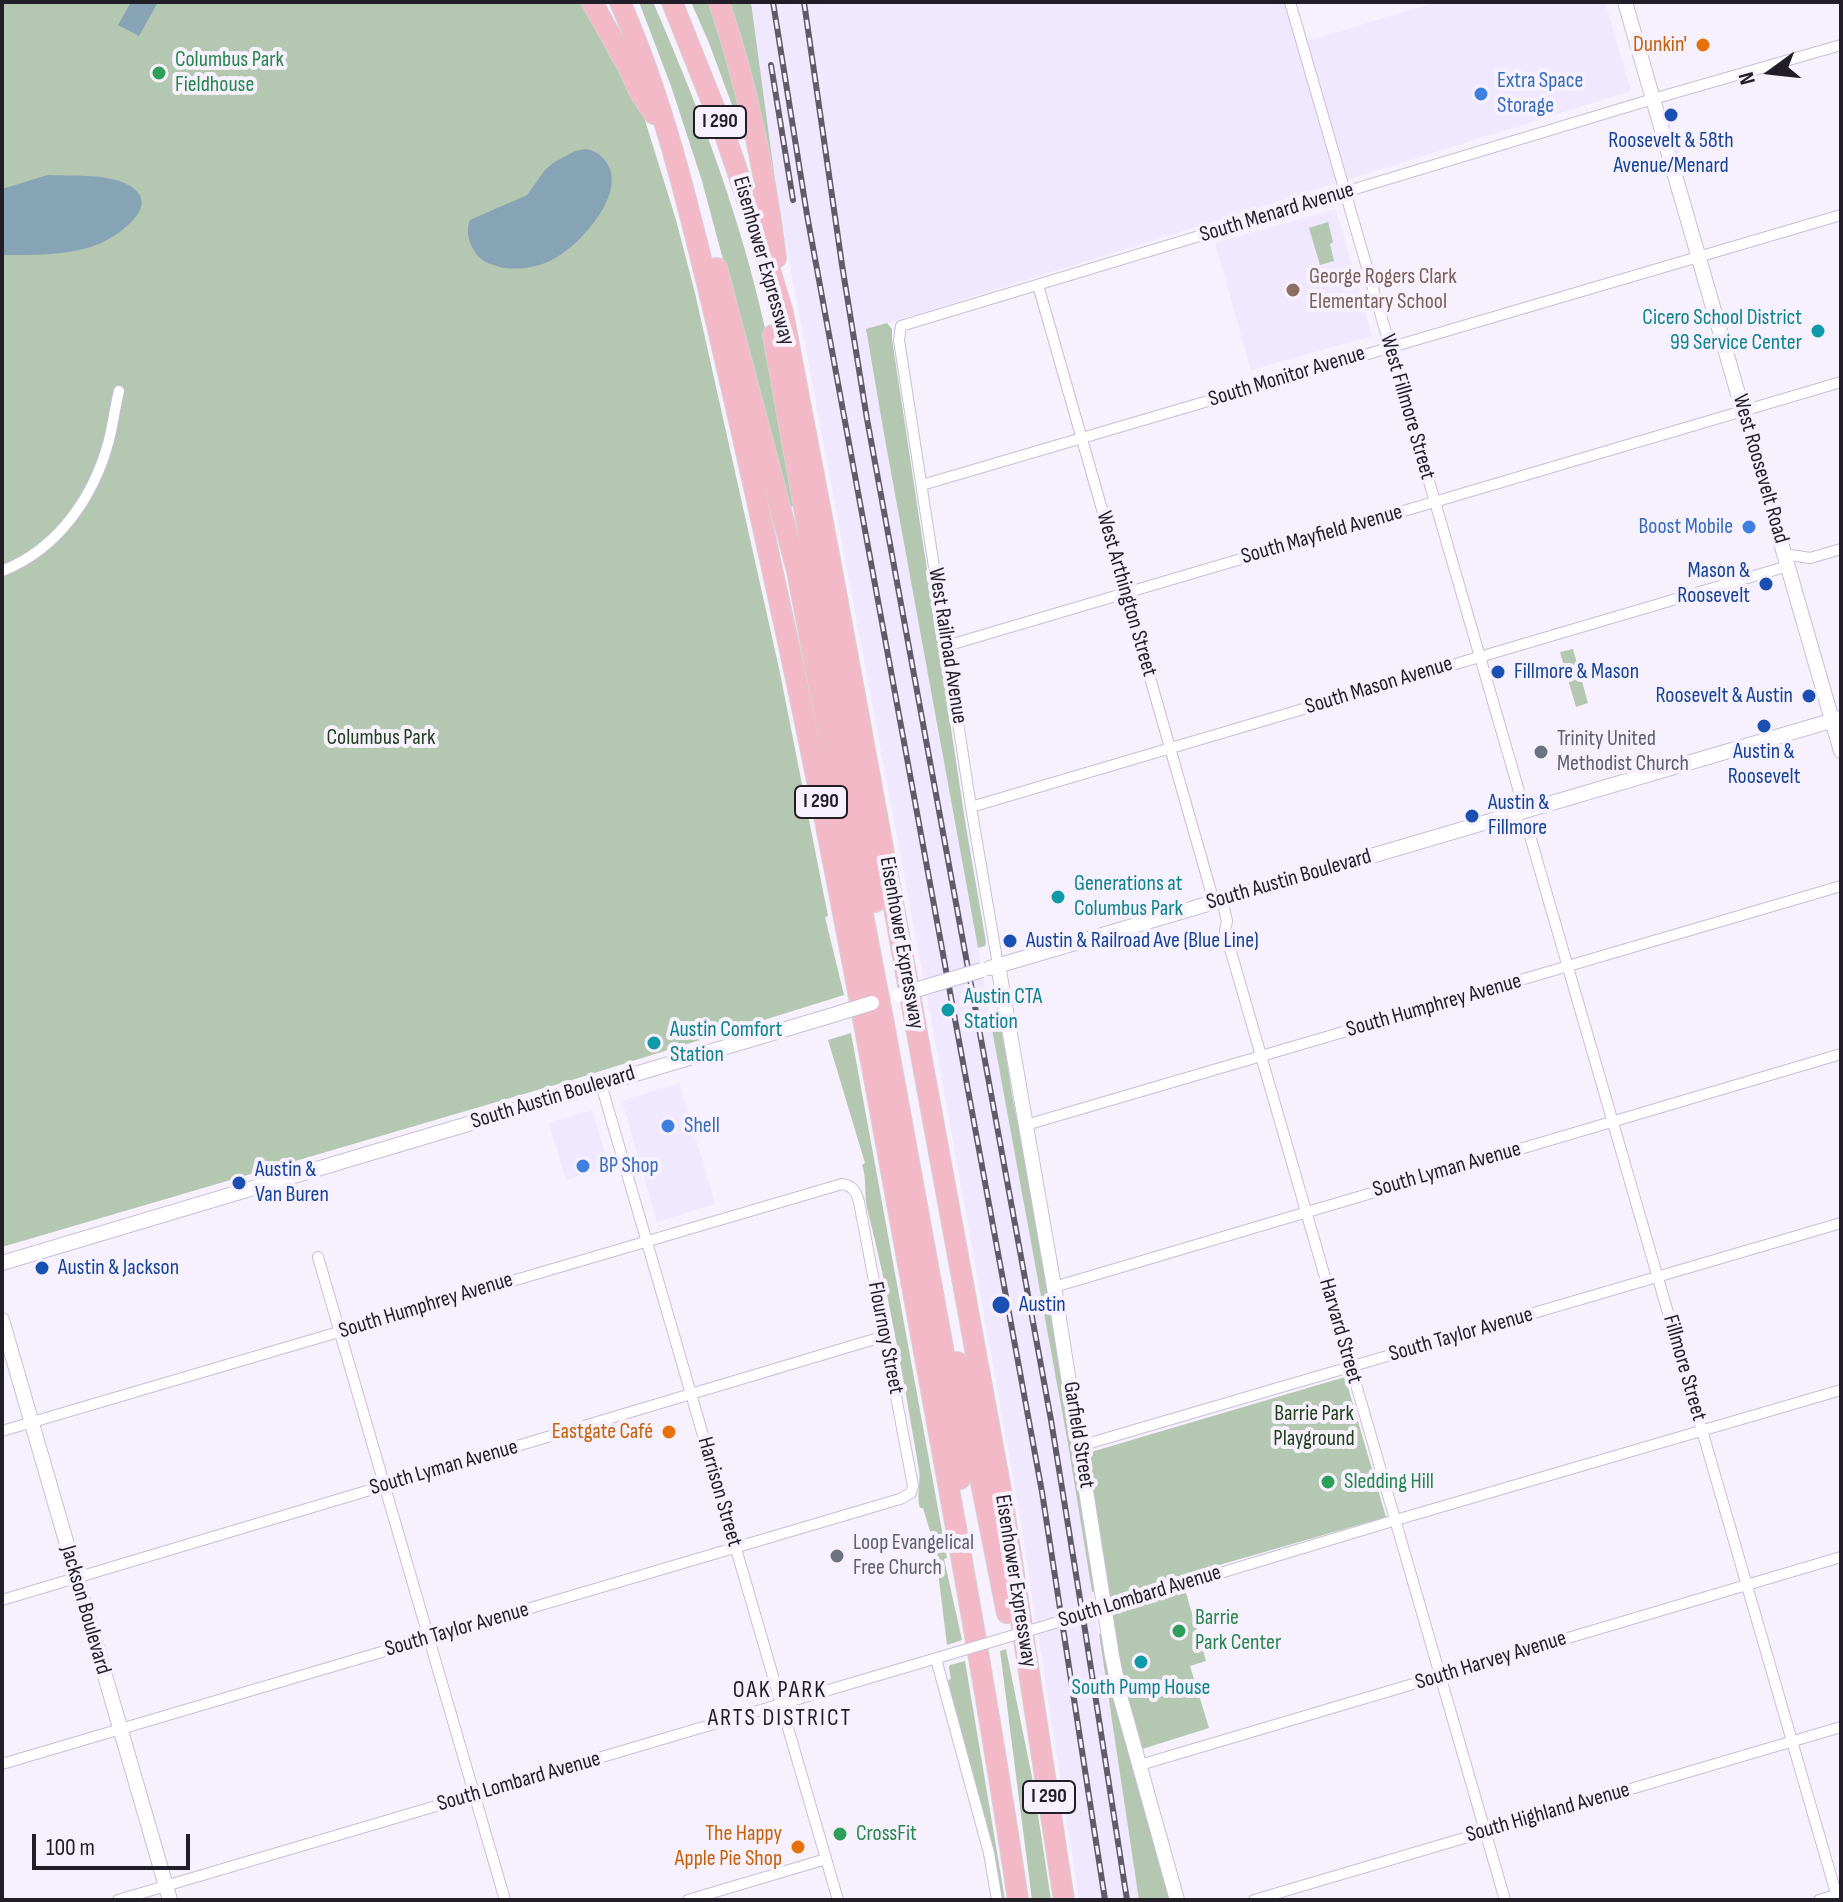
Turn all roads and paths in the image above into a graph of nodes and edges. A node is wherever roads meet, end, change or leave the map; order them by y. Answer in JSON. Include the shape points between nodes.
{"nodes":[{"id":1,"x":592,"y":2,"type":"edge"},
{"id":2,"x":620,"y":2,"type":"edge"},
{"id":3,"x":672,"y":2,"type":"edge"},
{"id":4,"x":719,"y":2,"type":"edge"},
{"id":5,"x":1290,"y":2,"type":"edge"},
{"id":6,"x":1625,"y":2,"type":"edge"},
{"id":7,"x":1841,"y":45,"type":"edge"},
{"id":8,"x":646,"y":65,"type":"junction"},
{"id":9,"x":1653,"y":99,"type":"junction"},
{"id":10,"x":666,"y":131,"type":"junction"},
{"id":11,"x":1345,"y":192,"type":"junction"},
{"id":12,"x":1841,"y":215,"type":"edge"},
{"id":13,"x":762,"y":244,"type":"junction"},
{"id":14,"x":1698,"y":256,"type":"junction"},
{"id":15,"x":1038,"y":285,"type":"junction"},
{"id":16,"x":783,"y":313,"type":"junction"},
{"id":17,"x":901,"y":326,"type":"joint"},
{"id":18,"x":1389,"y":347,"type":"junction"},
{"id":19,"x":1841,"y":382,"type":"edge"},
{"id":20,"x":119,"y":391,"type":"dead end"},
{"id":21,"x":1743,"y":411,"type":"junction"},
{"id":22,"x":1082,"y":438,"type":"junction"},
{"id":23,"x":922,"y":485,"type":"junction"},
{"id":24,"x":1434,"y":502,"type":"junction"},
{"id":25,"x":1841,"y":549,"type":"edge"},
{"id":26,"x":1786,"y":560,"type":"junction"},
{"id":27,"x":2,"y":571,"type":"edge"},
{"id":28,"x":1126,"y":593,"type":"junction"},
{"id":29,"x":946,"y":646,"type":"junction"},
{"id":30,"x":1479,"y":657,"type":"junction"},
{"id":31,"x":1837,"y":719,"type":"edge"},
{"id":32,"x":1170,"y":748,"type":"junction"},
{"id":33,"x":1841,"y":751,"type":"edge"},
{"id":34,"x":971,"y":807,"type":"junction"},
{"id":35,"x":1525,"y":812,"type":"junction"},
{"id":36,"x":1530,"y":836,"type":"dead end"},
{"id":37,"x":1841,"y":886,"type":"edge"},
{"id":38,"x":1218,"y":901,"type":"junction"},
{"id":39,"x":998,"y":965,"type":"junction"},
{"id":40,"x":1568,"y":967,"type":"junction"},
{"id":41,"x":886,"y":999,"type":"junction"},
{"id":42,"x":1841,"y":1054,"type":"edge"},
{"id":43,"x":1261,"y":1056,"type":"junction"},
{"id":44,"x":601,"y":1084,"type":"junction"},
{"id":45,"x":1613,"y":1121,"type":"junction"},
{"id":46,"x":1026,"y":1125,"type":"junction"},
{"id":47,"x":850,"y":1186,"type":"joint"},
{"id":48,"x":1305,"y":1212,"type":"junction"},
{"id":49,"x":1841,"y":1223,"type":"edge"},
{"id":50,"x":647,"y":1240,"type":"junction"},
{"id":51,"x":318,"y":1257,"type":"dead end"},
{"id":52,"x":2,"y":1263,"type":"edge"},
{"id":53,"x":1658,"y":1276,"type":"junction"},
{"id":54,"x":1054,"y":1287,"type":"junction"},
{"id":55,"x":2,"y":1320,"type":"edge"},
{"id":56,"x":339,"y":1331,"type":"junction"},
{"id":57,"x":885,"y":1336,"type":"junction"},
{"id":58,"x":1351,"y":1367,"type":"junction"},
{"id":59,"x":1841,"y":1390,"type":"edge"},
{"id":60,"x":691,"y":1395,"type":"junction"},
{"id":61,"x":31,"y":1423,"type":"junction"},
{"id":62,"x":1702,"y":1430,"type":"junction"},
{"id":63,"x":2,"y":1431,"type":"edge"},
{"id":64,"x":1080,"y":1446,"type":"junction"},
{"id":65,"x":384,"y":1486,"type":"junction"},
{"id":66,"x":911,"y":1493,"type":"joint"},
{"id":67,"x":1396,"y":1520,"type":"junction"},
{"id":68,"x":960,"y":1546,"type":"junction"},
{"id":69,"x":735,"y":1547,"type":"junction"},
{"id":70,"x":1841,"y":1557,"type":"edge"},
{"id":71,"x":76,"y":1578,"type":"junction"},
{"id":72,"x":1747,"y":1585,"type":"junction"},
{"id":73,"x":2,"y":1600,"type":"edge"},
{"id":74,"x":1100,"y":1610,"type":"junction"},
{"id":75,"x":429,"y":1638,"type":"junction"},
{"id":76,"x":936,"y":1659,"type":"junction"},
{"id":77,"x":1440,"y":1676,"type":"junction"},
{"id":78,"x":1033,"y":1693,"type":"junction"},
{"id":79,"x":781,"y":1704,"type":"junction"},
{"id":80,"x":1841,"y":1727,"type":"edge"},
{"id":81,"x":120,"y":1729,"type":"junction"},
{"id":82,"x":1792,"y":1741,"type":"junction"},
{"id":83,"x":2,"y":1764,"type":"edge"},
{"id":84,"x":1140,"y":1765,"type":"junction"},
{"id":85,"x":474,"y":1795,"type":"junction"},
{"id":86,"x":1484,"y":1832,"type":"junction"},
{"id":87,"x":826,"y":1859,"type":"junction"},
{"id":88,"x":168,"y":1893,"type":"edge"},
{"id":89,"x":1838,"y":1896,"type":"edge"},
{"id":90,"x":118,"y":1900,"type":"edge"},
{"id":91,"x":505,"y":1900,"type":"edge"},
{"id":92,"x":688,"y":1900,"type":"edge"},
{"id":93,"x":838,"y":1900,"type":"edge"},
{"id":94,"x":997,"y":1900,"type":"edge"},
{"id":95,"x":1018,"y":1900,"type":"edge"},
{"id":96,"x":1064,"y":1900,"type":"edge"},
{"id":97,"x":1177,"y":1900,"type":"edge"},
{"id":98,"x":1254,"y":1900,"type":"edge"},
{"id":99,"x":1505,"y":1900,"type":"edge"},
{"id":100,"x":1819,"y":1900,"type":"edge"}],
"edges":[{"from":1,"to":10,"type":"highway"},
{"from":2,"to":8,"type":"highway","number":"I 290"},
{"from":3,"to":13,"type":"highway","name":"Eisenhower Expressway","number":"I 290"},
{"from":4,"to":16,"type":"highway","via":[[750,108]]},
{"from":5,"to":11,"type":"street","name":"West Fillmore Street"},
{"from":6,"to":9,"type":"street","name":"West Roosevelt Road"},
{"from":7,"to":9,"type":"street","name":"South Menard Avenue"},
{"from":8,"to":10,"type":"highway","number":"I 290"},
{"from":8,"to":41,"type":"highway","via":[[673,117],[694,185],[797,571]]},
{"from":9,"to":11,"type":"street","name":"South Menard Avenue"},
{"from":9,"to":14,"type":"street","name":"West Roosevelt Road"},
{"from":10,"to":68,"type":"highway","number":"I 290","via":[[725,359],[802,704]]},
{"from":11,"to":15,"type":"street","name":"South Menard Avenue"},
{"from":11,"to":18,"type":"street","name":"West Fillmore Street"},
{"from":12,"to":14,"type":"street","name":"South Monitor Avenue"},
{"from":13,"to":16,"type":"highway","name":"Eisenhower Expressway","number":"I 290"},
{"from":13,"to":41,"type":"highway","via":[[768,309]]},
{"from":14,"to":18,"type":"street","name":"South Monitor Avenue"},
{"from":14,"to":21,"type":"street","name":"West Roosevelt Road"},
{"from":15,"to":17,"type":"street","name":"South Menard Avenue"},
{"from":15,"to":22,"type":"street","name":"West Arthington Street"},
{"from":16,"to":78,"type":"highway","name":"Eisenhower Expressway","number":"I 290","via":[[995,1459]]},
{"from":17,"to":23,"type":"street","name":"West Railroad Avenue"},
{"from":18,"to":22,"type":"street","name":"South Monitor Avenue"},
{"from":18,"to":24,"type":"street","name":"West Fillmore Street"},
{"from":19,"to":21,"type":"street","name":"South Mayfield Avenue"},
{"from":20,"to":27,"type":"street","via":[[102,462],[79,509],[40,548]]},
{"from":21,"to":24,"type":"street","name":"South Mayfield Avenue"},
{"from":21,"to":26,"type":"street","name":"West Roosevelt Road"},
{"from":22,"to":23,"type":"street","name":"South Monitor Avenue"},
{"from":22,"to":28,"type":"street","name":"West Arthington Street"},
{"from":23,"to":29,"type":"street","name":"West Railroad Avenue"},
{"from":24,"to":28,"type":"street","name":"South Mayfield Avenue"},
{"from":24,"to":30,"type":"street","name":"West Fillmore Street"},
{"from":25,"to":26,"type":"street","name":"South Mason Avenue"},
{"from":26,"to":30,"type":"street","name":"South Mason Avenue"},
{"from":26,"to":31,"type":"street","name":"West Roosevelt Road"},
{"from":28,"to":29,"type":"street","name":"South Mayfield Avenue"},
{"from":28,"to":32,"type":"street","name":"West Arthington Street"},
{"from":29,"to":34,"type":"street","name":"West Railroad Avenue"},
{"from":30,"to":32,"type":"street","name":"South Mason Avenue"},
{"from":30,"to":35,"type":"street","name":"West Fillmore Street"},
{"from":31,"to":33,"type":"street","name":"West Roosevelt Road"},
{"from":31,"to":35,"type":"street","name":"South Austin Boulevard"},
{"from":32,"to":34,"type":"street","name":"South Mason Avenue"},
{"from":32,"to":38,"type":"street","name":"West Arthington Street"},
{"from":34,"to":39,"type":"street","name":"West Railroad Avenue"},
{"from":35,"to":38,"type":"street","name":"South Austin Boulevard"},
{"from":36,"to":40,"type":"street","name":"Fillmore Street"},
{"from":37,"to":40,"type":"street","name":"South Humphrey Avenue"},
{"from":38,"to":39,"type":"street","name":"South Austin Boulevard"},
{"from":38,"to":43,"type":"street","name":"Harvard Street"},
{"from":39,"to":41,"type":"street","name":"South Austin Boulevard","bridge":true},
{"from":39,"to":46,"type":"street","name":"Garfield Street"},
{"from":40,"to":43,"type":"street","name":"South Humphrey Avenue"},
{"from":40,"to":45,"type":"street","name":"Fillmore Street"},
{"from":41,"to":44,"type":"street","name":"South Austin Boulevard","bridge":true},
{"from":41,"to":68,"type":"highway","via":[[943,1348],[960,1477]]},
{"from":41,"to":78,"type":"highway","via":[[1010,1625]]},
{"from":42,"to":45,"type":"street","name":"South Lyman Avenue"},
{"from":43,"to":46,"type":"street","name":"South Humphrey Avenue"},
{"from":43,"to":48,"type":"street","name":"Harvard Street"},
{"from":44,"to":50,"type":"street","name":"Harrison Street"},
{"from":44,"to":52,"type":"street","name":"South Austin Boulevard"},
{"from":45,"to":48,"type":"street","name":"South Lyman Avenue"},
{"from":45,"to":53,"type":"street","name":"Fillmore Street"},
{"from":46,"to":54,"type":"street","name":"Garfield Street"},
{"from":47,"to":50,"type":"street","name":"South Humphrey Avenue","via":[[835,1184]]},
{"from":47,"to":57,"type":"street","name":"Flournoy Street","via":[[859,1202]]},
{"from":48,"to":54,"type":"street","name":"South Lyman Avenue"},
{"from":48,"to":58,"type":"street","name":"Harvard Street"},
{"from":49,"to":53,"type":"street","name":"South Taylor Avenue"},
{"from":50,"to":56,"type":"street","name":"South Humphrey Avenue"},
{"from":50,"to":60,"type":"street","name":"Harrison Street"},
{"from":51,"to":56,"type":"street"},
{"from":53,"to":58,"type":"street","name":"South Taylor Avenue"},
{"from":53,"to":62,"type":"street","name":"Fillmore Street"},
{"from":54,"to":64,"type":"street","name":"Garfield Street"},
{"from":55,"to":61,"type":"street","name":"Jackson Boulevard"},
{"from":56,"to":61,"type":"street","name":"South Humphrey Avenue"},
{"from":56,"to":65,"type":"street"},
{"from":57,"to":60,"type":"street","name":"South Lyman Avenue"},
{"from":57,"to":66,"type":"street","name":"Flournoy Street"},
{"from":58,"to":64,"type":"street","name":"South Taylor Avenue"},
{"from":58,"to":67,"type":"street","name":"Harvard Street"},
{"from":59,"to":62,"type":"street","name":"South Lombard Avenue"},
{"from":60,"to":65,"type":"street","name":"South Lyman Avenue"},
{"from":60,"to":69,"type":"street","name":"Harrison Street"},
{"from":61,"to":63,"type":"street","name":"South Humphrey Avenue"},
{"from":61,"to":71,"type":"street","name":"Jackson Boulevard"},
{"from":62,"to":67,"type":"street","name":"South Lombard Avenue"},
{"from":62,"to":72,"type":"street","name":"Fillmore Street"},
{"from":64,"to":74,"type":"street","name":"Garfield Street"},
{"from":65,"to":71,"type":"street","name":"South Lyman Avenue"},
{"from":65,"to":75,"type":"street"},
{"from":66,"to":69,"type":"street","name":"South Taylor Avenue"},
{"from":67,"to":74,"type":"street","name":"South Lombard Avenue"},
{"from":67,"to":77,"type":"street","name":"Harvard Street"},
{"from":68,"to":95,"type":"highway","number":"I 290"},
{"from":69,"to":75,"type":"street","name":"South Taylor Avenue"},
{"from":69,"to":79,"type":"street","name":"Harrison Street"},
{"from":70,"to":72,"type":"street","name":"South Harvey Avenue"},
{"from":71,"to":73,"type":"street","name":"South Lyman Avenue"},
{"from":71,"to":81,"type":"street","name":"Jackson Boulevard"},
{"from":72,"to":77,"type":"street","name":"South Harvey Avenue"},
{"from":72,"to":82,"type":"street","name":"Fillmore Street"},
{"from":74,"to":76,"type":"street","name":"South Lombard Avenue","bridge":true},
{"from":74,"to":84,"type":"street","name":"Garfield Street"},
{"from":75,"to":81,"type":"street","name":"South Taylor Avenue"},
{"from":75,"to":85,"type":"street"},
{"from":76,"to":79,"type":"street","name":"South Lombard Avenue"},
{"from":76,"to":94,"type":"street"},
{"from":77,"to":84,"type":"street","name":"South Harvey Avenue"},
{"from":77,"to":86,"type":"street","name":"Harvard Street"},
{"from":78,"to":96,"type":"highway","name":"Eisenhower Expressway","number":"I 290"},
{"from":79,"to":85,"type":"street","name":"South Lombard Avenue"},
{"from":79,"to":87,"type":"street","name":"Harrison Street"},
{"from":80,"to":82,"type":"street","name":"South Highland Avenue"},
{"from":81,"to":83,"type":"street","name":"South Taylor Avenue"},
{"from":81,"to":88,"type":"street","name":"Jackson Boulevard"},
{"from":82,"to":86,"type":"street","name":"South Highland Avenue"},
{"from":82,"to":89,"type":"street","name":"Fillmore Street"},
{"from":84,"to":97,"type":"street","name":"Garfield Street"},
{"from":85,"to":88,"type":"street","name":"South Lombard Avenue"},
{"from":85,"to":91,"type":"street"},
{"from":86,"to":98,"type":"street","name":"South Highland Avenue"},
{"from":86,"to":99,"type":"street","name":"Harvard Street"},
{"from":87,"to":92,"type":"street"},
{"from":87,"to":93,"type":"street","name":"Harrison Street"},
{"from":88,"to":90,"type":"street","name":"South Lombard Avenue"},
{"from":89,"to":100,"type":"street"}]}
